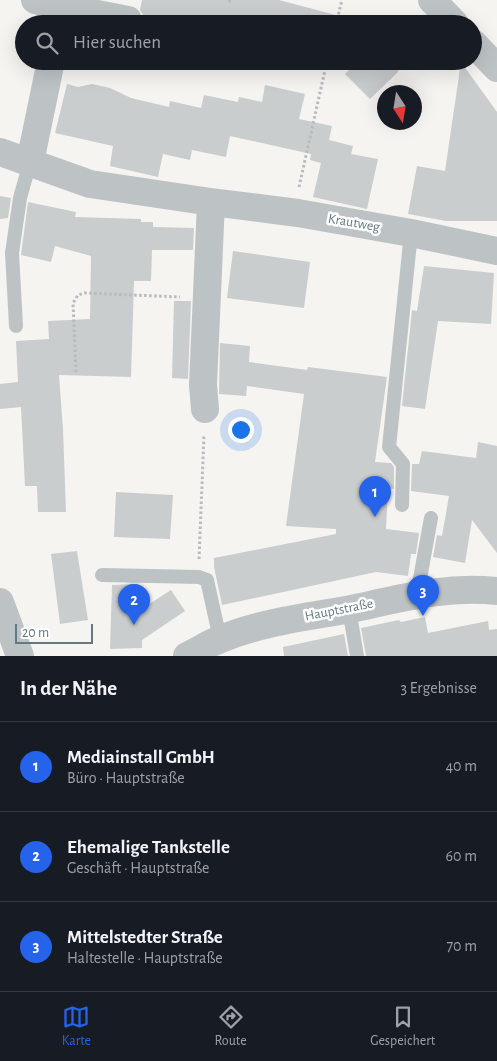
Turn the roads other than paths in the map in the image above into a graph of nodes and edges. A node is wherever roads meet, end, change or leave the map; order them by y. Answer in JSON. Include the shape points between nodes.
{"nodes":[{"id":1,"x":34,"y":0,"type":"edge"},
{"id":2,"x":432,"y":0,"type":"edge"},
{"id":3,"x":60,"y":15,"type":"edge"},
{"id":4,"x":446,"y":15,"type":"edge"},
{"id":5,"x":482,"y":52,"type":"edge"},
{"id":6,"x":497,"y":68,"type":"edge"},
{"id":7,"x":49,"y":70,"type":"edge"},
{"id":8,"x":0,"y":152,"type":"edge"},
{"id":9,"x":30,"y":162,"type":"junction"},
{"id":10,"x":211,"y":202,"type":"junction"},
{"id":11,"x":411,"y":233,"type":"junction"},
{"id":12,"x":497,"y":251,"type":"edge"},
{"id":13,"x":16,"y":326,"type":"dead end"},
{"id":14,"x":206,"y":409,"type":"road end"},
{"id":15,"x":402,"y":505,"type":"dead end"},
{"id":16,"x":432,"y":518,"type":"dead end"},
{"id":17,"x":102,"y":575,"type":"dead end"},
{"id":18,"x":497,"y":591,"type":"edge"},
{"id":19,"x":417,"y":594,"type":"junction"},
{"id":20,"x":0,"y":602,"type":"edge"},
{"id":21,"x":349,"y":609,"type":"junction"},
{"id":22,"x":220,"y":639,"type":"junction"},
{"id":23,"x":20,"y":656,"type":"edge"},
{"id":24,"x":187,"y":656,"type":"edge"},
{"id":25,"x":357,"y":656,"type":"edge"}],
"edges":[{"from":1,"to":3,"type":"street"},
{"from":2,"to":4,"type":"street"},
{"from":5,"to":6,"type":"street"},
{"from":7,"to":9,"type":"street"},
{"from":8,"to":9,"type":"street","name":"Krautweg"},
{"from":9,"to":10,"type":"street","name":"Krautweg","via":[[90,184]]},
{"from":9,"to":13,"type":"lane","via":[[20,198],[12,253]]},
{"from":10,"to":11,"type":"street","name":"Krautweg"},
{"from":10,"to":14,"type":"street","via":[[202,385]]},
{"from":11,"to":12,"type":"street","name":"Krautweg"},
{"from":11,"to":15,"type":"lane","via":[[390,447],[402,464]]},
{"from":16,"to":19,"type":"lane"},
{"from":17,"to":22,"type":"lane","via":[[199,577],[207,580]]},
{"from":18,"to":19,"type":"street","name":"Hauptstraße","via":[[443,590]]},
{"from":19,"to":21,"type":"street","name":"Hauptstraße"},
{"from":20,"to":23,"type":"street"},
{"from":21,"to":22,"type":"street","name":"Hauptstraße","via":[[276,623]]},
{"from":21,"to":25,"type":"lane"},
{"from":22,"to":24,"type":"street","name":"Hauptstraße"}]}
